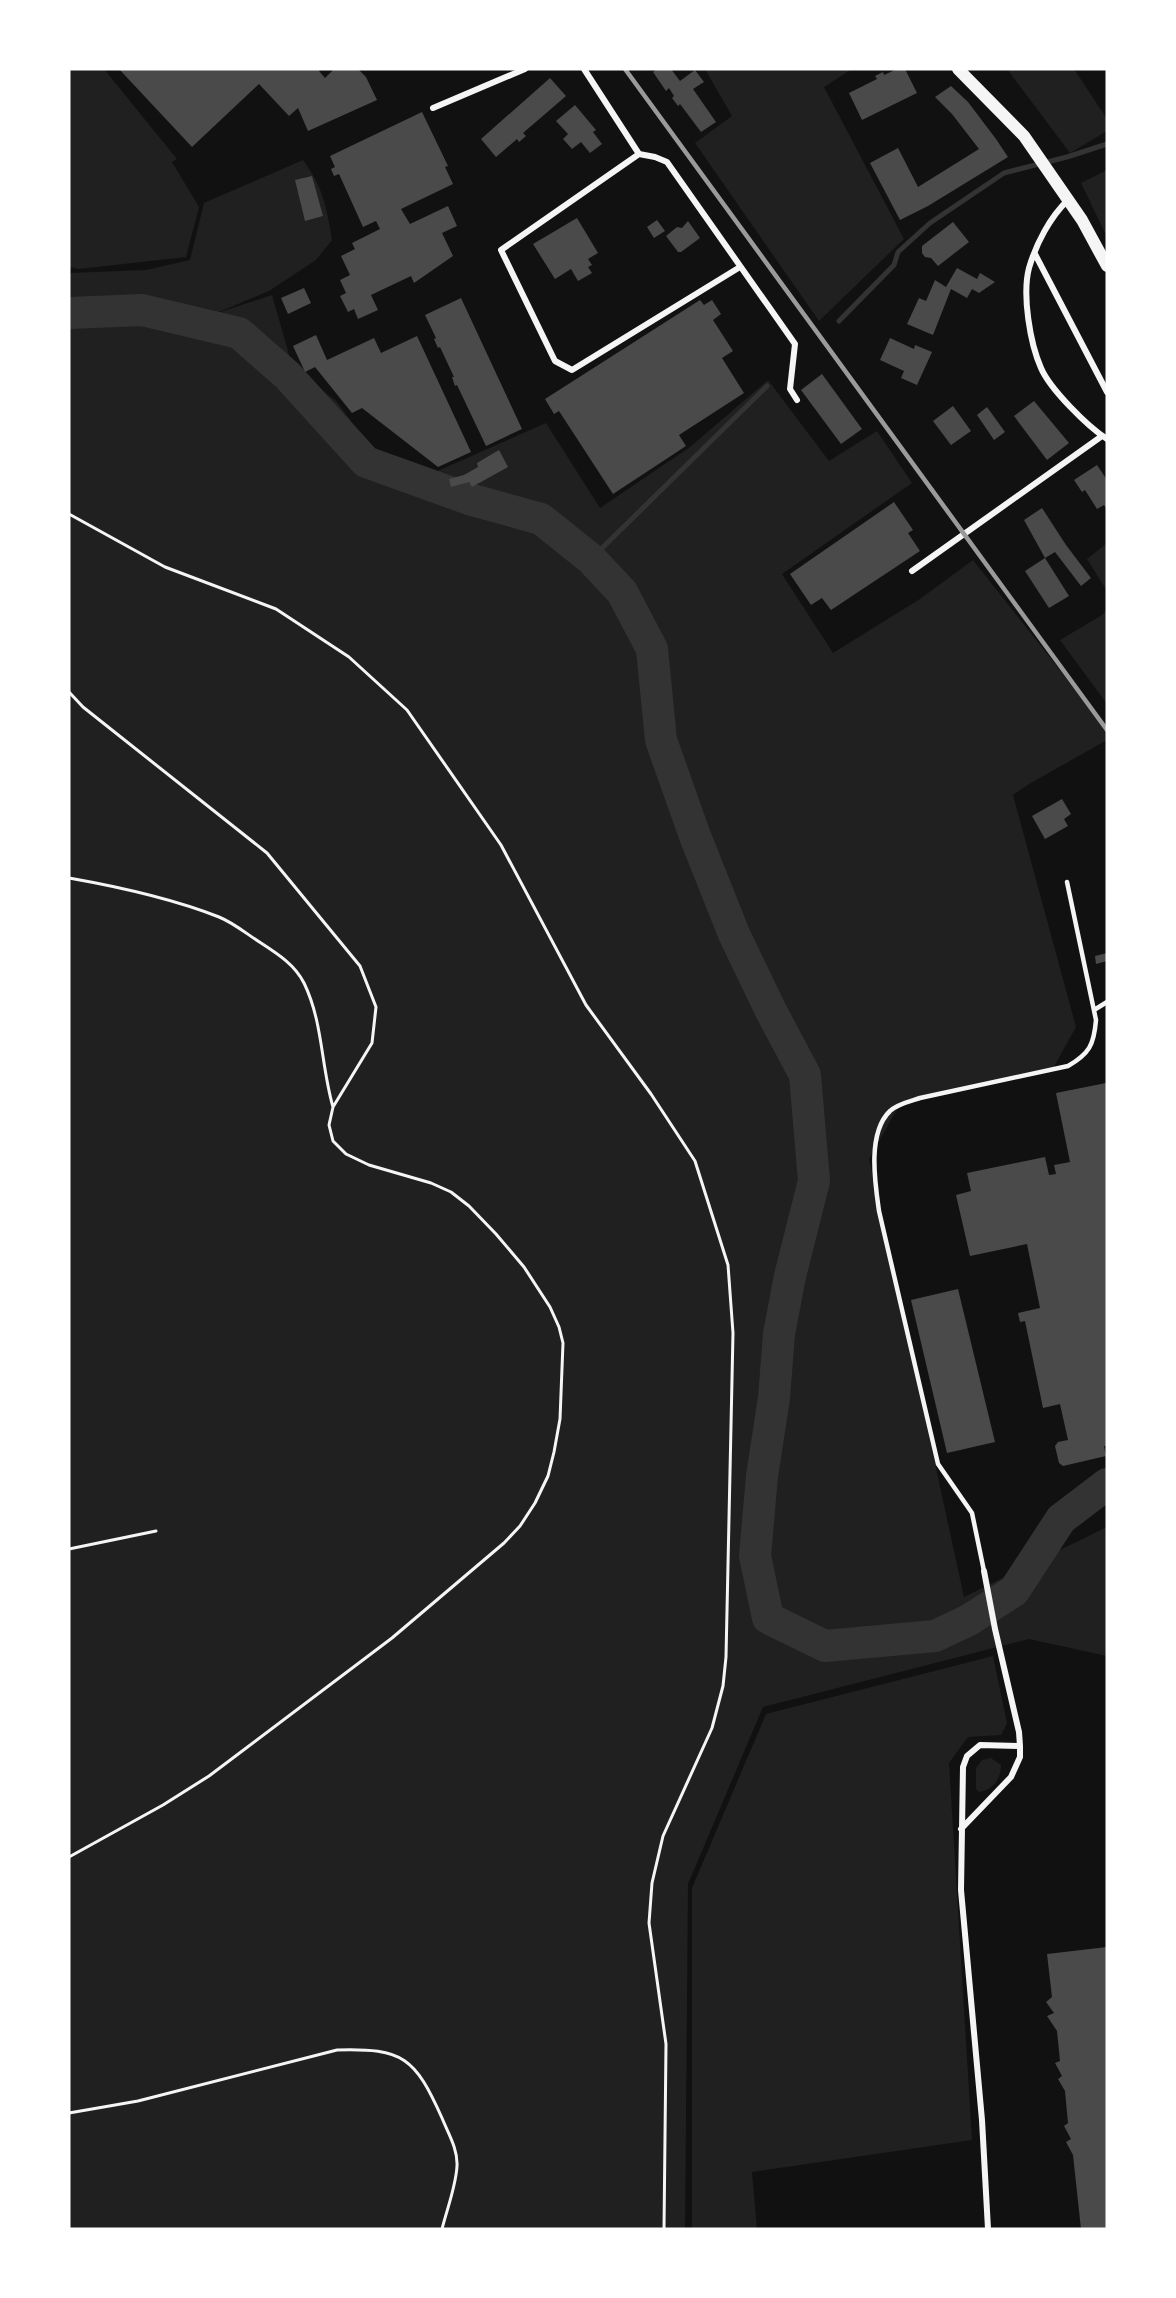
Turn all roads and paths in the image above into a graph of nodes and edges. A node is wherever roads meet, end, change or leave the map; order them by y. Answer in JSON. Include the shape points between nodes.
{"nodes":[{"id":1,"x":525,"y":69,"type":"edge"},
{"id":2,"x":584,"y":69,"type":"edge"},
{"id":3,"x":958,"y":69,"type":"edge"},
{"id":4,"x":433,"y":108,"type":"dead end"},
{"id":5,"x":639,"y":154,"type":"junction"},
{"id":6,"x":1068,"y":200,"type":"junction"},
{"id":7,"x":1035,"y":254,"type":"junction"},
{"id":8,"x":1107,"y":266,"type":"edge"},
{"id":9,"x":740,"y":267,"type":"junction"},
{"id":10,"x":1107,"y":392,"type":"edge"},
{"id":11,"x":797,"y":400,"type":"dead end"},
{"id":12,"x":1105,"y":437,"type":"edge"},
{"id":13,"x":69,"y":514,"type":"edge"},
{"id":14,"x":912,"y":572,"type":"dead end"},
{"id":15,"x":69,"y":692,"type":"edge"},
{"id":16,"x":69,"y":878,"type":"edge"},
{"id":17,"x":1067,"y":882,"type":"dead end"},
{"id":18,"x":1107,"y":1002,"type":"edge"},
{"id":19,"x":1094,"y":1010,"type":"junction"},
{"id":20,"x":333,"y":1107,"type":"junction"},
{"id":21,"x":156,"y":1531,"type":"dead end"},
{"id":22,"x":69,"y":1549,"type":"edge"},
{"id":23,"x":984,"y":1571,"type":"joint"},
{"id":24,"x":1020,"y":1746,"type":"junction"},
{"id":25,"x":961,"y":1829,"type":"junction"},
{"id":26,"x":69,"y":1857,"type":"edge"},
{"id":27,"x":69,"y":2113,"type":"edge"},
{"id":28,"x":442,"y":2229,"type":"edge"},
{"id":29,"x":664,"y":2229,"type":"edge"},
{"id":30,"x":988,"y":2229,"type":"edge"}],
"edges":[{"from":1,"to":4,"type":"street"},
{"from":2,"to":5,"type":"street"},
{"from":3,"to":6,"type":"main road","via":[[1024,136]]},
{"from":5,"to":9,"type":"street","via":[[667,162]]},
{"from":5,"to":9,"type":"street","via":[[501,250],[555,361],[572,370]]},
{"from":6,"to":7,"type":"street","via":[[1056,212]]},
{"from":6,"to":8,"type":"main road"},
{"from":7,"to":10,"type":"street"},
{"from":7,"to":12,"type":"street","via":[[1029,270],[1030,329],[1042,369],[1052,387]]},
{"from":9,"to":11,"type":"street","via":[[795,344],[790,390]]},
{"from":12,"to":14,"type":"street"},
{"from":13,"to":29,"type":"path","via":[[165,567],[276,609],[349,657],[407,710],[501,845],[586,1005],[695,1161],[729,1265],[733,1334],[726,1657],[712,1728],[663,1836],[652,1884],[649,1923],[666,2044]]},
{"from":15,"to":20,"type":"path","via":[[267,853],[360,966],[376,1007],[372,1043]]},
{"from":16,"to":20,"type":"path","via":[[135,890],[221,918],[284,958],[303,981],[313,1006]]},
{"from":17,"to":19,"type":"lane"},
{"from":18,"to":19,"type":"lane"},
{"from":19,"to":23,"type":"lane","via":[[1094,1040],[1083,1057],[1068,1066],[903,1104],[890,1111],[880,1126],[876,1146],[874,1179],[879,1211],[938,1464],[972,1513]]},
{"from":20,"to":26,"type":"path","via":[[329,1125],[333,1141],[346,1154],[451,1192],[496,1234],[550,1307],[563,1343],[560,1419],[548,1476],[520,1526],[504,1543],[392,1638],[209,1776]]},
{"from":21,"to":22,"type":"path"},
{"from":23,"to":24,"type":"street"},
{"from":24,"to":25,"type":"street","via":[[1020,1757],[1011,1777]]},
{"from":24,"to":25,"type":"street","via":[[980,1745],[967,1756],[963,1767]]},
{"from":25,"to":30,"type":"street","via":[[961,1890]]},
{"from":27,"to":28,"type":"path","via":[[138,2101],[338,2050],[387,2051],[404,2059],[429,2089],[456,2150],[457,2168]]}]}
